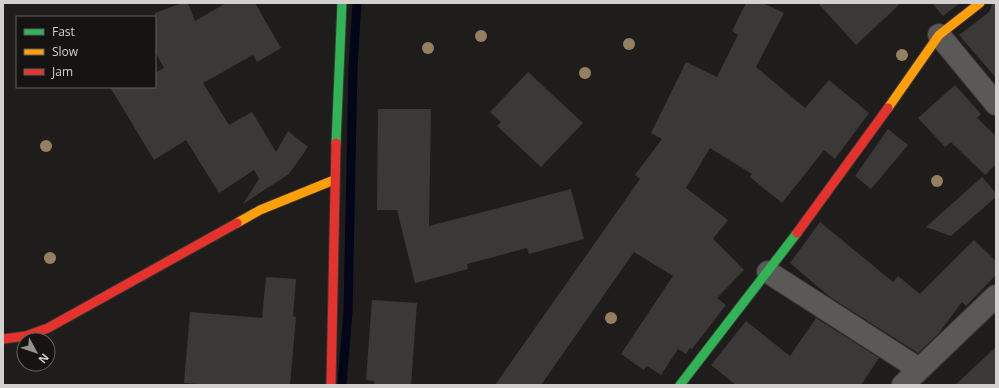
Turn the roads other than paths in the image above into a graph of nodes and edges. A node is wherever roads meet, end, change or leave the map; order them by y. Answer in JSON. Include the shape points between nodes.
{"nodes":[{"id":1,"x":342,"y":3,"type":"edge"},
{"id":2,"x":980,"y":3,"type":"edge"},
{"id":3,"x":939,"y":35,"type":"junction"},
{"id":4,"x":996,"y":104,"type":"edge"},
{"id":5,"x":334,"y":180,"type":"junction"},
{"id":6,"x":768,"y":272,"type":"junction"},
{"id":7,"x":996,"y":296,"type":"edge"},
{"id":8,"x":3,"y":339,"type":"edge"},
{"id":9,"x":919,"y":369,"type":"junction"},
{"id":10,"x":331,"y":385,"type":"edge"},
{"id":11,"x":680,"y":385,"type":"edge"},
{"id":12,"x":902,"y":385,"type":"edge"}],
"edges":[{"from":1,"to":5,"type":"street"},
{"from":2,"to":3,"type":"street"},
{"from":3,"to":4,"type":"street"},
{"from":3,"to":6,"type":"street"},
{"from":5,"to":8,"type":"street","via":[[260,210],[48,328],[26,336]]},
{"from":5,"to":10,"type":"street"},
{"from":6,"to":9,"type":"street"},
{"from":6,"to":11,"type":"street"},
{"from":7,"to":9,"type":"street"},
{"from":9,"to":12,"type":"street"}]}
